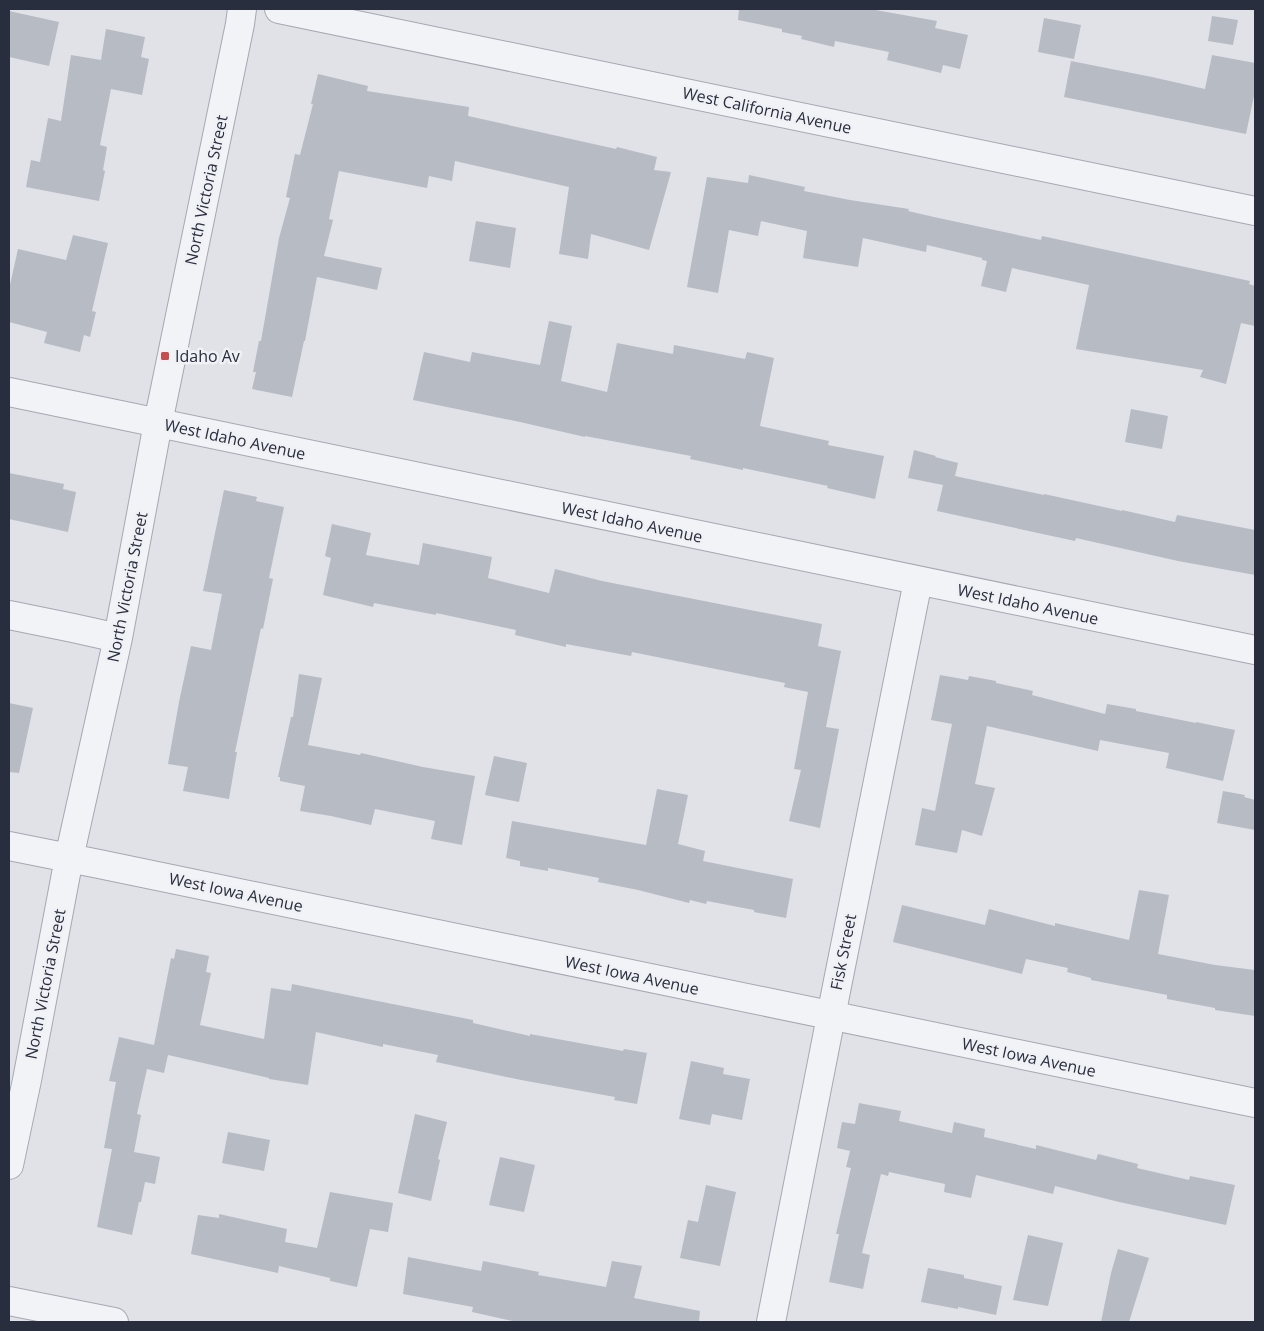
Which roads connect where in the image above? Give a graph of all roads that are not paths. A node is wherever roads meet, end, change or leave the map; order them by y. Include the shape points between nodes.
1 (242, 9) edge
2 (279, 9) edge
3 (1255, 211) edge
4 (9, 392) edge
5 (158, 423) junction
6 (918, 581) junction
7 (9, 615) edge
8 (118, 638) junction
9 (1255, 650) edge
10 (9, 846) edge
11 (69, 858) junction
12 (831, 1016) junction
13 (18, 1078) edge
14 (1255, 1103) edge
15 (9, 1165) edge
16 (9, 1301) edge
17 (114, 1322) edge
18 (771, 1322) edge

1 - 5 street, North Victoria Street
2 - 3 street, West California Avenue
4 - 5 street, West Idaho Avenue
5 - 6 street, West Idaho Avenue
5 - 8 street, North Victoria Street
6 - 9 street, West Idaho Avenue
6 - 12 street, Fisk Street
7 - 8 street
8 - 11 street, North Victoria Street
10 - 11 street, West Iowa Avenue
11 - 12 street, West Iowa Avenue
11 - 13 street, North Victoria Street
12 - 14 street, West Iowa Avenue
12 - 18 street, Fisk Street
13 - 15 street, North Victoria Street
16 - 17 street

